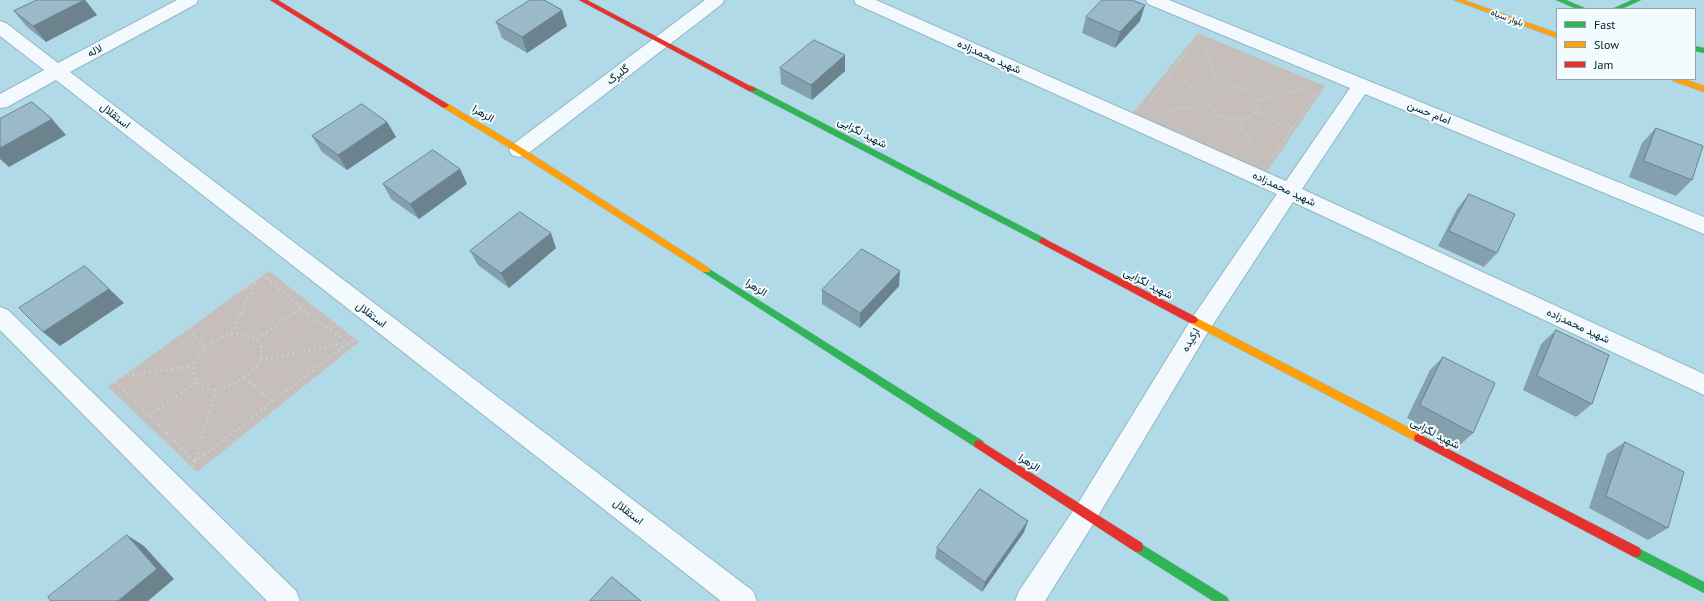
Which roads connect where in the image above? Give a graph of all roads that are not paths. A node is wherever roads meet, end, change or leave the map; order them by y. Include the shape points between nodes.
1 (190, 0) edge
2 (273, 0) edge
3 (582, 0) edge
4 (716, 0) edge
5 (862, 0) edge
6 (1154, 0) edge
7 (1457, 0) edge
8 (1558, 0) edge
9 (1638, 0) edge
10 (1581, 8) edge
11 (1618, 8) edge
12 (0, 28) edge
13 (1556, 36) edge
14 (662, 42) junction
15 (57, 71) junction
16 (1679, 80) edge
17 (1361, 85) junction
18 (1704, 89) edge
19 (0, 102) edge
20 (519, 150) junction
21 (1289, 191) junction
22 (1704, 226) edge
23 (0, 316) edge
24 (1200, 325) junction
25 (1704, 385) edge
26 (1086, 513) junction
27 (1704, 588) edge
28 (286, 601) edge
29 (743, 601) edge
30 (1029, 601) edge
31 (1223, 601) edge

1 - 15 street, لاله
2 - 20 street, الزهرا
3 - 14 street, شهید لگزایی
4 - 14 street, گلبرگ
5 - 21 street, شهید محمدزاده
6 - 17 street, امام حسن via 1198,25
7 - 13 street, بلوار سپاه
8 - 10 street
9 - 11 street
12 - 15 street, استقلال
14 - 20 street, گلبرگ
14 - 24 street, شهید لگزایی
15 - 19 street, لاله
15 - 29 street, استقلال
16 - 18 street
17 - 21 street, ارکیده
17 - 22 street, امام حسن
20 - 26 street, الزهرا
21 - 24 street, ارکیده
21 - 25 street, شهید محمدزاده
23 - 28 street
24 - 26 street, ارکیده
24 - 27 street, شهید لگزایی
26 - 30 street, ارکیده
26 - 31 street, الزهرا

